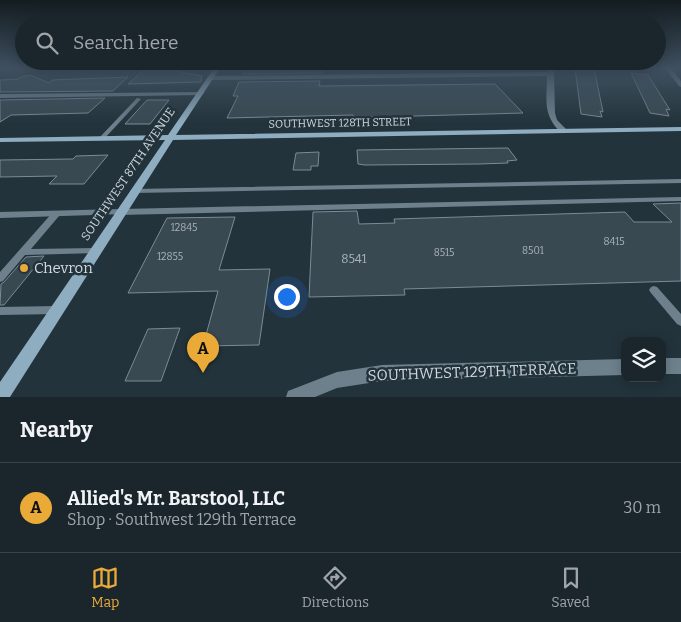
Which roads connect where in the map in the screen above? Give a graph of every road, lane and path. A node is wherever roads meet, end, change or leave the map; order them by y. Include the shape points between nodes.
1 (205, 87) edge
2 (550, 87) edge
3 (201, 93) junction
4 (0, 96) edge
5 (139, 99) dead end
6 (681, 129) edge
7 (563, 130) junction
8 (171, 136) junction
9 (102, 138) junction
10 (0, 140) edge
11 (681, 181) edge
12 (134, 191) junction
13 (681, 199) edge
14 (121, 212) junction
15 (56, 214) junction
16 (0, 215) edge
17 (95, 251) junction
18 (23, 252) junction
19 (0, 278) edge
20 (654, 290) dead end
21 (56, 310) junction
22 (0, 311) edge
23 (681, 321) edge
24 (666, 366) edge
25 (681, 366) edge
26 (621, 367) edge
27 (0, 397) edge
28 (294, 397) edge

1 - 3 street, SOUTHWEST 87TH AVENUE
2 - 7 street via 551,113 554,122
3 - 4 street
3 - 8 street, SOUTHWEST 87TH AVENUE
5 - 9 lane
6 - 7 street, SOUTHWEST 128TH STREET
7 - 8 street, SOUTHWEST 128TH STREET
8 - 9 street, SOUTHWEST 128TH STREET
8 - 12 street, SOUTHWEST 87TH AVENUE
9 - 10 street, SOUTHWEST 128TH STREET
11 - 12 lane
12 - 14 street, SOUTHWEST 87TH AVENUE
13 - 14 lane
14 - 15 street
14 - 17 street, SOUTHWEST 87TH AVENUE
15 - 16 street
15 - 18 lane
17 - 18 lane
17 - 21 street, SOUTHWEST 87TH AVENUE
18 - 19 lane
20 - 23 lane
21 - 22 lane
21 - 27 street, SOUTHWEST 87TH AVENUE
24 - 25 street
26 - 28 street, SOUTHWEST 129TH TERRACE via 382,373 337,380

